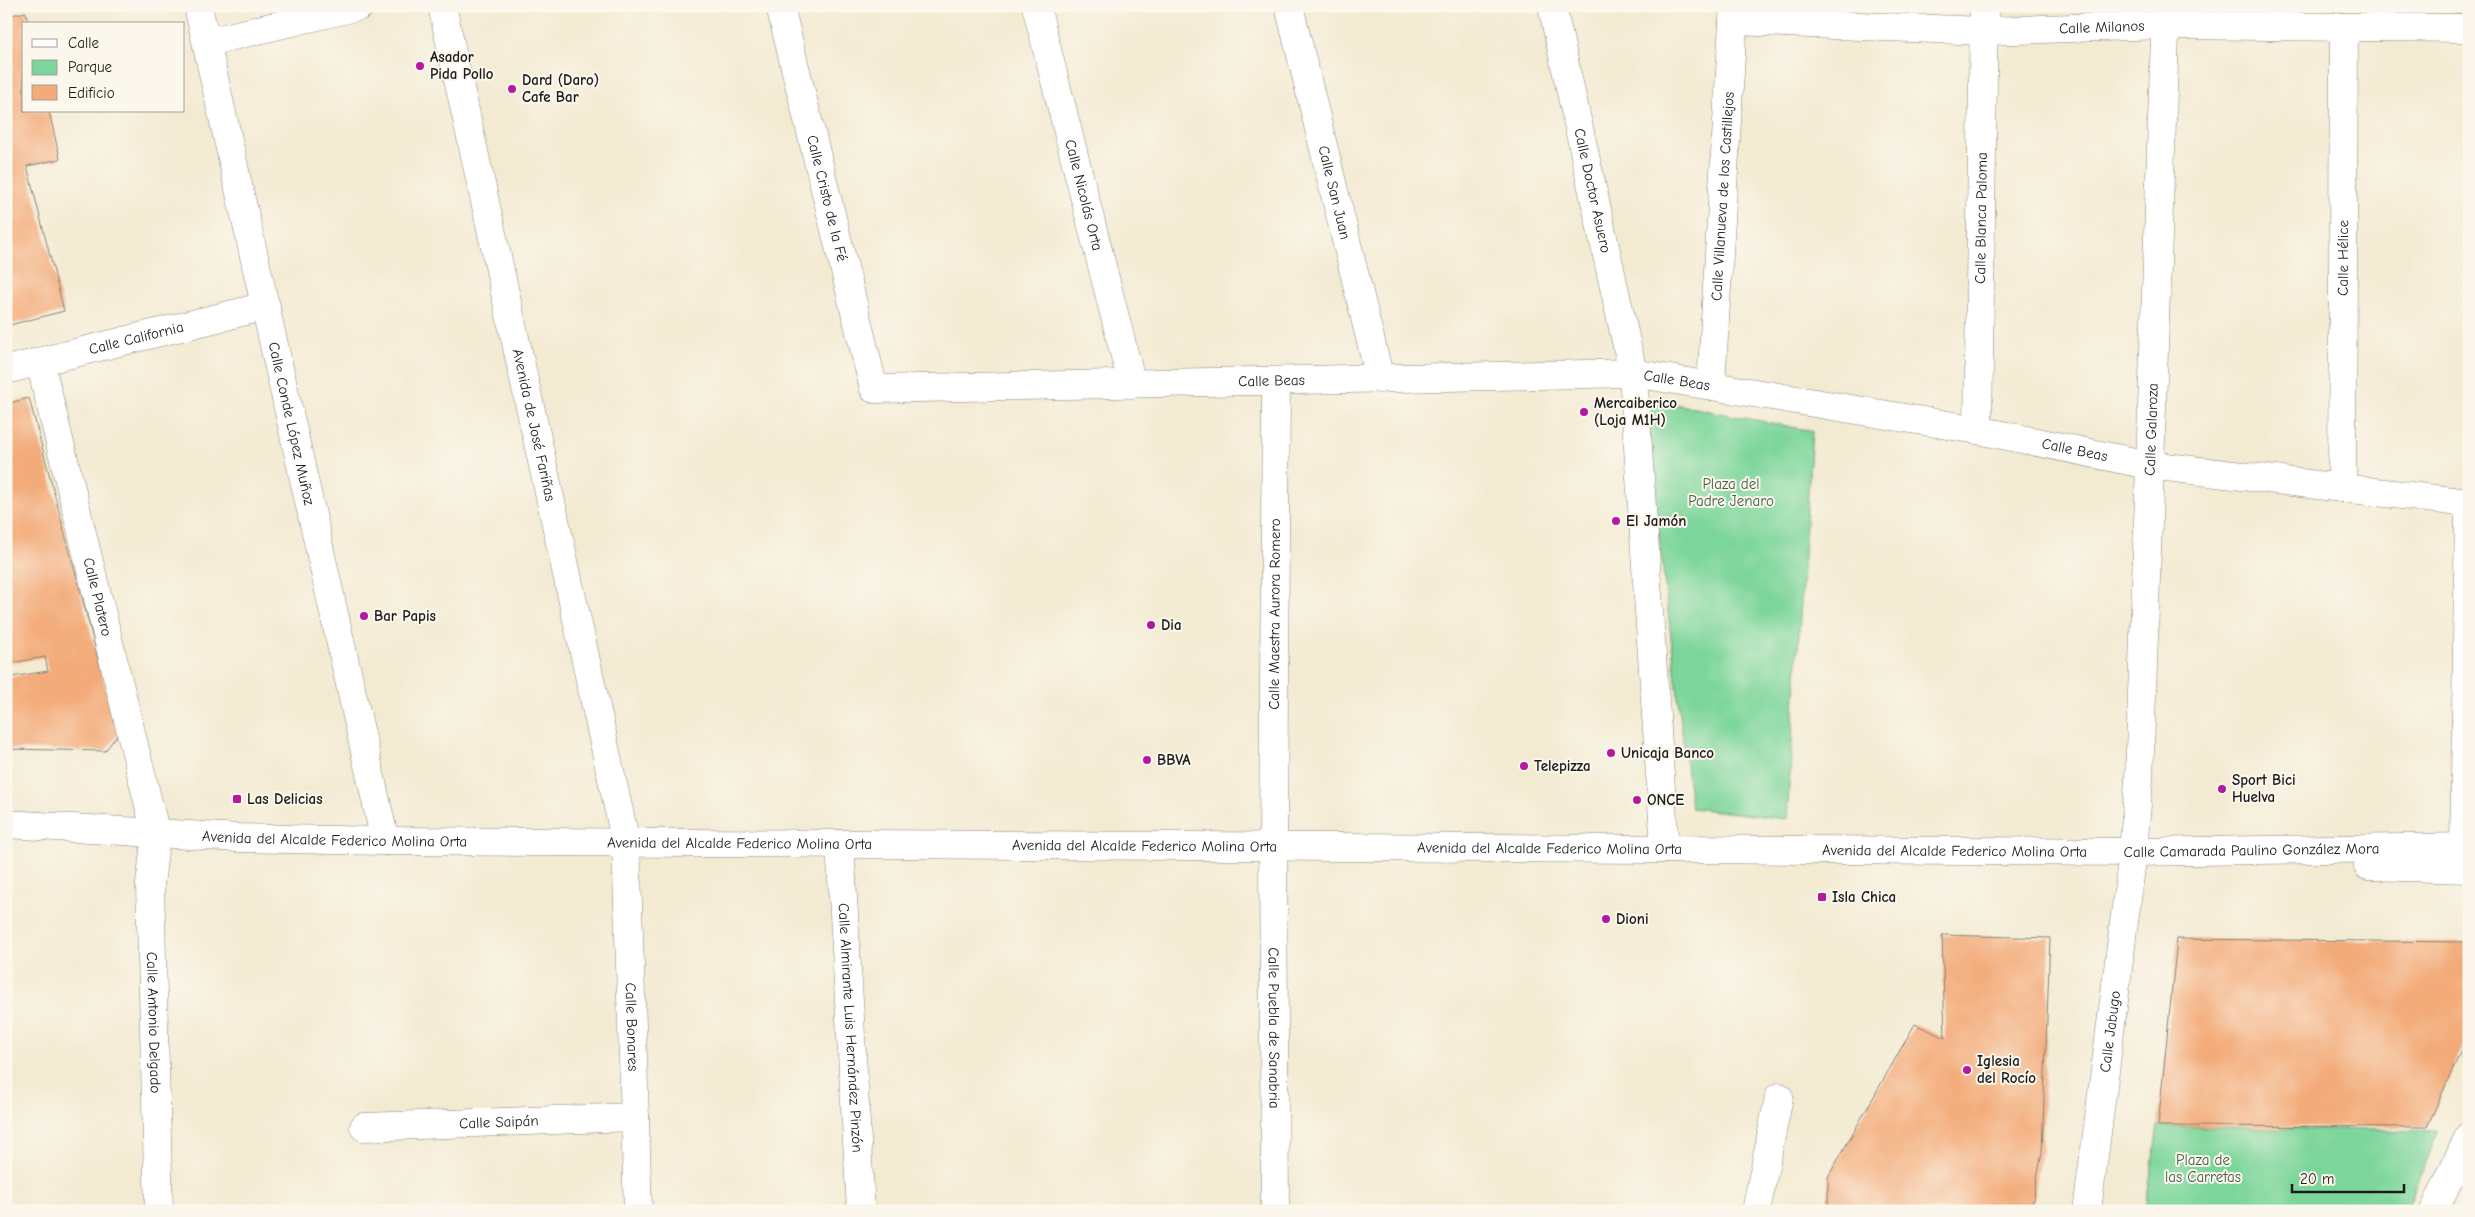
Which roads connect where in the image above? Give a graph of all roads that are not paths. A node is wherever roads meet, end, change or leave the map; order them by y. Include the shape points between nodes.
1 (198, 6) edge
2 (360, 6) edge
3 (442, 6) edge
4 (780, 6) edge
5 (1036, 6) edge
6 (1289, 6) edge
7 (1552, 6) edge
8 (1733, 14) edge
9 (2165, 16) edge
10 (1984, 19) edge
11 (2344, 27) junction
12 (2469, 28) edge
13 (207, 42) junction
14 (266, 306) junction
15 (40, 362) junction
16 (6, 370) edge
17 (1633, 373) junction
18 (1380, 379) junction
19 (1276, 381) junction
20 (1132, 384) junction
21 (1711, 386) junction
22 (874, 389) joint
23 (1978, 430) junction
24 (2149, 464) junction
25 (2342, 488) junction
26 (2469, 503) edge
27 (2469, 508) edge
28 (6, 824) edge
29 (156, 834) junction
30 (6, 841) edge
31 (385, 841) junction
32 (626, 843) junction
33 (840, 844) junction
34 (1273, 846) junction
35 (1665, 849) junction
36 (2132, 852) junction
37 (2467, 854) edge
38 (1779, 1097) dead end
39 (635, 1117) junction
40 (364, 1127) dead end
41 (2469, 1136) edge
42 (159, 1211) edge
43 (638, 1211) edge
44 (861, 1211) edge
45 (1275, 1211) edge
46 (1756, 1211) edge
47 (2087, 1211) edge
48 (2434, 1211) edge

1 - 13 street, Calle Conde López Muñoz
2 - 13 street
3 - 32 street, Avenida de José Fariñas
4 - 22 street, Calle Cristo de la Fé
5 - 20 street, Calle Nicolás Orta
6 - 18 street, Calle San Juan
7 - 17 street, Calle Doctor Asuero
8 - 10 street, Calle Milanos
8 - 21 street, Calle Villanueva de los Castillejos
9 - 10 street, Calle Milanos
9 - 11 street, Calle Milanos
9 - 24 street, Calle Galaroza
10 - 23 street, Calle Blanca Paloma
11 - 12 street, Calle Milanos
11 - 25 street, Calle Hélice
13 - 14 street, Calle Conde López Muñoz
14 - 15 street, Calle California
14 - 31 street, Calle Conde López Muñoz
15 - 16 street, Calle California
15 - 29 street, Calle Platero
17 - 18 street, Calle Beas
17 - 21 street, Calle Beas
17 - 35 street
18 - 19 street, Calle Beas
19 - 20 street, Calle Beas
19 - 34 street, Calle Maestra Aurora Romero
20 - 22 street, Calle Beas
21 - 23 street, Calle Beas
23 - 24 street, Calle Beas
24 - 25 street, Calle Beas
24 - 36 street, Calle Galaroza via 2140,760
25 - 26 street, Calle Beas
27 - 37 street
28 - 29 street, Avenida del Alcalde Federico Molina Orta
29 - 30 street, Avenida del Alcalde Federico Molina Orta
29 - 31 street, Avenida del Alcalde Federico Molina Orta
29 - 42 street, Calle Antonio Delgado via 150,885
31 - 32 street, Avenida del Alcalde Federico Molina Orta
32 - 33 street, Avenida del Alcalde Federico Molina Orta
32 - 39 street, Calle Bonares
33 - 34 street, Avenida del Alcalde Federico Molina Orta
33 - 44 street, Calle Almirante Luis Hernández Pinzón
34 - 35 street, Avenida del Alcalde Federico Molina Orta
34 - 45 street, Calle Puebla de Sanabria
35 - 36 street, Avenida del Alcalde Federico Molina Orta
36 - 37 street, Calle Camarada Paulino González Mora via 2237,863
36 - 47 street, Calle Jabugo
38 - 46 street
39 - 40 street, Calle Saipán
39 - 43 street, Calle Bonares
41 - 48 street

